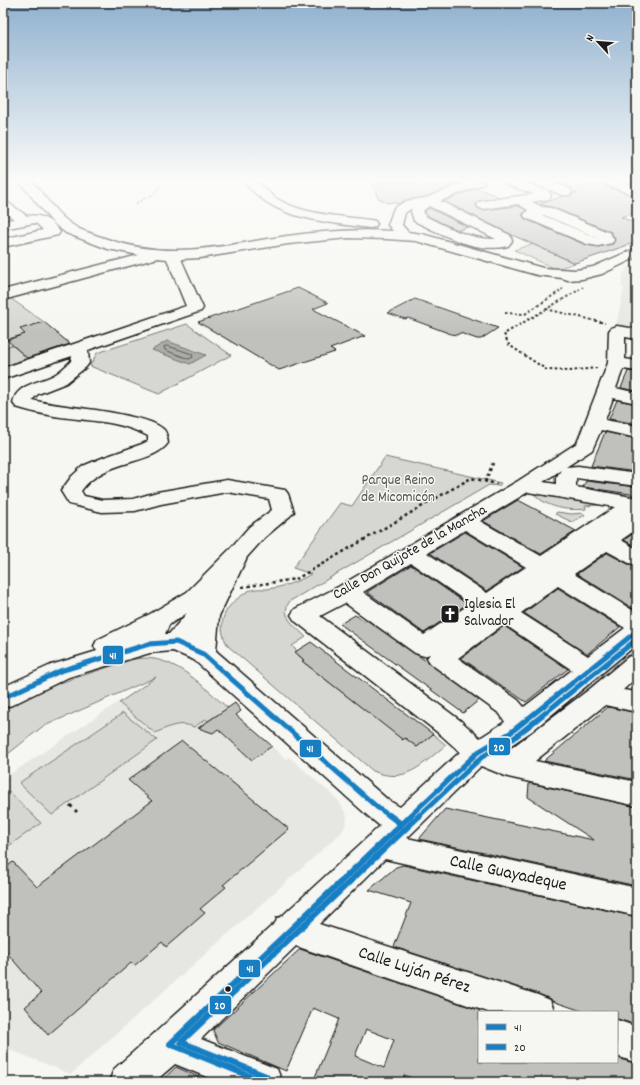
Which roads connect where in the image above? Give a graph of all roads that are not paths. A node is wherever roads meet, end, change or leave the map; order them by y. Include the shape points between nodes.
1 (53, 232) edge
2 (75, 232) edge
3 (392, 232) edge
4 (401, 232) edge
5 (447, 232) edge
6 (492, 232) edge
7 (405, 236) junction
8 (3, 243) edge
9 (637, 252) edge
10 (166, 254) junction
11 (3, 295) edge
12 (637, 334) edge
13 (80, 347) junction
14 (637, 349) edge
15 (617, 351) junction
16 (637, 366) edge
17 (3, 374) edge
18 (606, 392) junction
19 (637, 398) edge
20 (594, 423) junction
21 (637, 432) edge
22 (568, 457) junction
23 (637, 472) edge
24 (637, 480) edge
25 (520, 488) junction
26 (566, 492) junction
27 (636, 509) edge
28 (465, 521) junction
29 (606, 541) junction
30 (411, 553) junction
31 (237, 555) junction
32 (637, 558) edge
33 (550, 571) junction
34 (220, 591) junction
35 (346, 592) junction
36 (495, 608) junction
37 (160, 620) junction
38 (637, 624) edge
39 (637, 631) edge
40 (176, 642) junction
41 (149, 644) junction
42 (203, 654) junction
43 (637, 663) edge
44 (589, 669) junction
45 (60, 671) junction
46 (600, 696) junction
47 (3, 698) edge
48 (637, 702) edge
49 (522, 724) junction
50 (478, 752) junction
51 (508, 766) junction
52 (637, 794) edge
53 (401, 824) junction
54 (379, 845) junction
55 (637, 902) edge
56 (289, 929) junction
57 (535, 1011) edge
58 (618, 1038) edge
59 (170, 1044) junction
60 (637, 1045) edge
61 (127, 1082) edge
62 (264, 1082) edge

1 - 8 street
2 - 10 street via 113,246
3 - 7 street
4 - 7 street
5 - 6 street via 490,244 505,241 505,238
7 - 9 street via 432,250 492,268 584,281
7 - 10 street via 348,234 288,240 200,254
10 - 11 street
10 - 13 street via 195,308
12 - 15 street
13 - 17 street
13 - 31 street via 80,363 60,379 32,390 23,397 22,402 49,410 107,416 139,424 157,433 158,444 108,462 81,477 71,492 76,500 102,506 135,505 156,498 227,486 278,494 283,512 257,532
14 - 15 street
15 - 16 street
15 - 18 street, Calle Don Quijote de la Mancha
18 - 19 street
18 - 20 street, Calle Don Quijote de la Mancha
20 - 21 street
20 - 22 street, Calle Don Quijote de la Mancha via 585,446
22 - 23 street
22 - 25 street, Calle Don Quijote de la Mancha
24 - 26 street via 570,472 566,478
25 - 26 street
25 - 28 street, Calle Don Quijote de la Mancha
26 - 27 street
27 - 29 street
27 - 33 street
28 - 30 street, Calle Don Quijote de la Mancha
28 - 33 street
29 - 32 street
29 - 33 street
30 - 35 street, Calle Don Quijote de la Mancha
30 - 36 street
31 - 34 street
31 - 37 street via 196,597
33 - 36 street
33 - 38 street
34 - 40 street
34 - 42 street via 207,616
35 - 36 street via 424,646
35 - 50 street, Calle Don Quijote de la Mancha via 303,615 451,728
36 - 44 street
36 - 49 street via 440,658 509,708
37 - 41 street
37 - 45 street
39 - 44 street
40 - 41 street
40 - 42 street
41 - 45 street
42 - 53 street via 378,808
43 - 46 street
44 - 49 street
45 - 47 street
46 - 48 street
46 - 51 street
49 - 50 street
50 - 51 street
50 - 53 street
51 - 52 street
53 - 54 street
54 - 55 street, Calle Guayadeque
54 - 56 street via 335,889
56 - 57 street, Calle Luján Pérez
56 - 59 street
58 - 60 street
59 - 61 street
59 - 62 street

